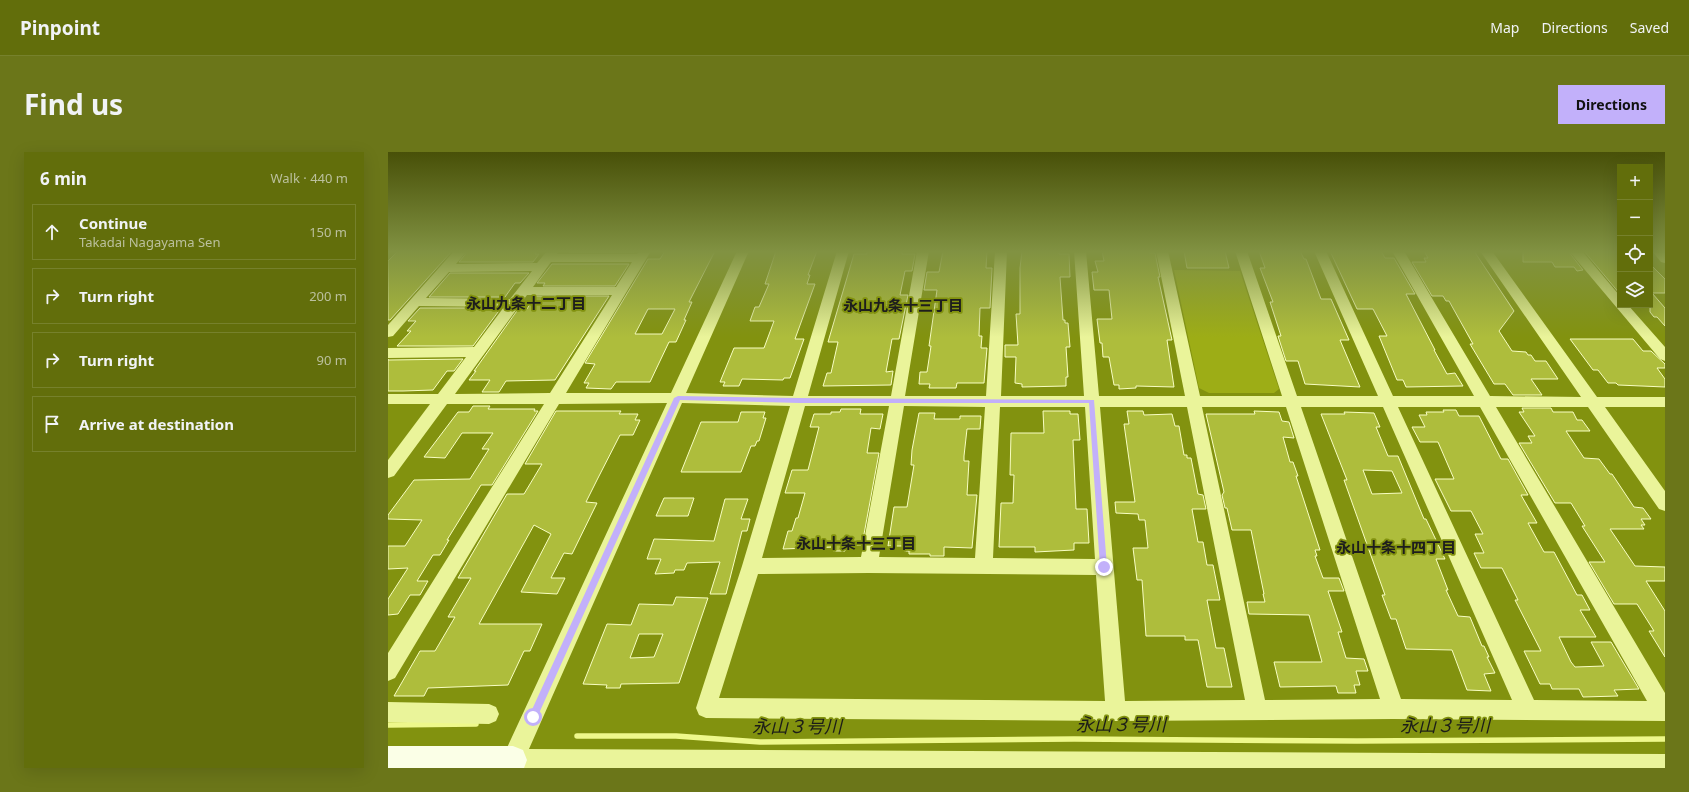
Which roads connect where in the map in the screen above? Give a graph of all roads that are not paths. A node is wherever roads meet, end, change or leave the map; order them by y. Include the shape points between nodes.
1 (436, 280) edge
2 (531, 280) edge
3 (628, 280) edge
4 (730, 280) edge
5 (835, 280) edge
6 (918, 280) edge
7 (999, 280) edge
8 (1082, 280) edge
9 (1168, 280) edge
10 (1251, 280) edge
11 (1333, 280) edge
12 (1415, 280) edge
13 (1506, 280) edge
14 (1600, 280) edge
15 (523, 291) junction
16 (621, 291) junction
17 (1617, 299) edge
18 (416, 302) junction
19 (514, 303) junction
20 (1624, 308) edge
21 (388, 333) edge
22 (388, 352) edge
23 (478, 352) junction
24 (1665, 356) edge
25 (678, 398) junction
26 (388, 399) edge
27 (442, 399) junction
28 (554, 399) junction
29 (898, 400) junction
30 (799, 401) junction
31 (993, 401) junction
32 (1092, 401) junction
33 (1194, 401) junction
34 (1291, 401) junction
35 (1388, 401) junction
36 (1485, 401) junction
37 (1592, 401) junction
38 (1665, 402) edge
39 (388, 472) edge
40 (1665, 504) edge
41 (869, 565) junction
42 (751, 566) junction
43 (984, 566) junction
44 (1104, 567) junction
45 (388, 671) edge
46 (1257, 709) junction
47 (1394, 709) junction
48 (1528, 710) junction
49 (1116, 711) junction
50 (388, 712) edge
51 (1665, 712) edge
52 (489, 714) dead end
53 (388, 760) edge
54 (512, 764) edge
55 (1665, 765) edge

1 - 18 street
2 - 15 street
3 - 16 street
4 - 25 street
5 - 30 street
6 - 29 street
7 - 31 street
8 - 32 street
9 - 33 street
10 - 34 street
11 - 35 street
12 - 36 street
13 - 37 street
14 - 17 street
15 - 16 street
15 - 19 street
16 - 28 street
18 - 19 street
18 - 21 street
19 - 23 street
20 - 24 street
22 - 23 street
23 - 27 street
25 - 28 street
25 - 30 street
25 - 54 street
26 - 27 street
27 - 28 street
27 - 39 street
28 - 45 street
29 - 30 street
29 - 31 street
29 - 41 street
30 - 42 street
31 - 32 street
31 - 43 street
32 - 33 street
32 - 44 street
33 - 34 street
33 - 46 street
34 - 35 street
34 - 47 street
35 - 36 street
35 - 48 street
36 - 37 street
36 - 51 street
37 - 38 street
37 - 40 street
41 - 42 street
41 - 43 street
42 - 49 street via 706,708
43 - 44 street
44 - 49 street
46 - 47 street
46 - 49 street
47 - 48 street
48 - 51 street
50 - 52 street
53 - 54 main road
54 - 55 street

